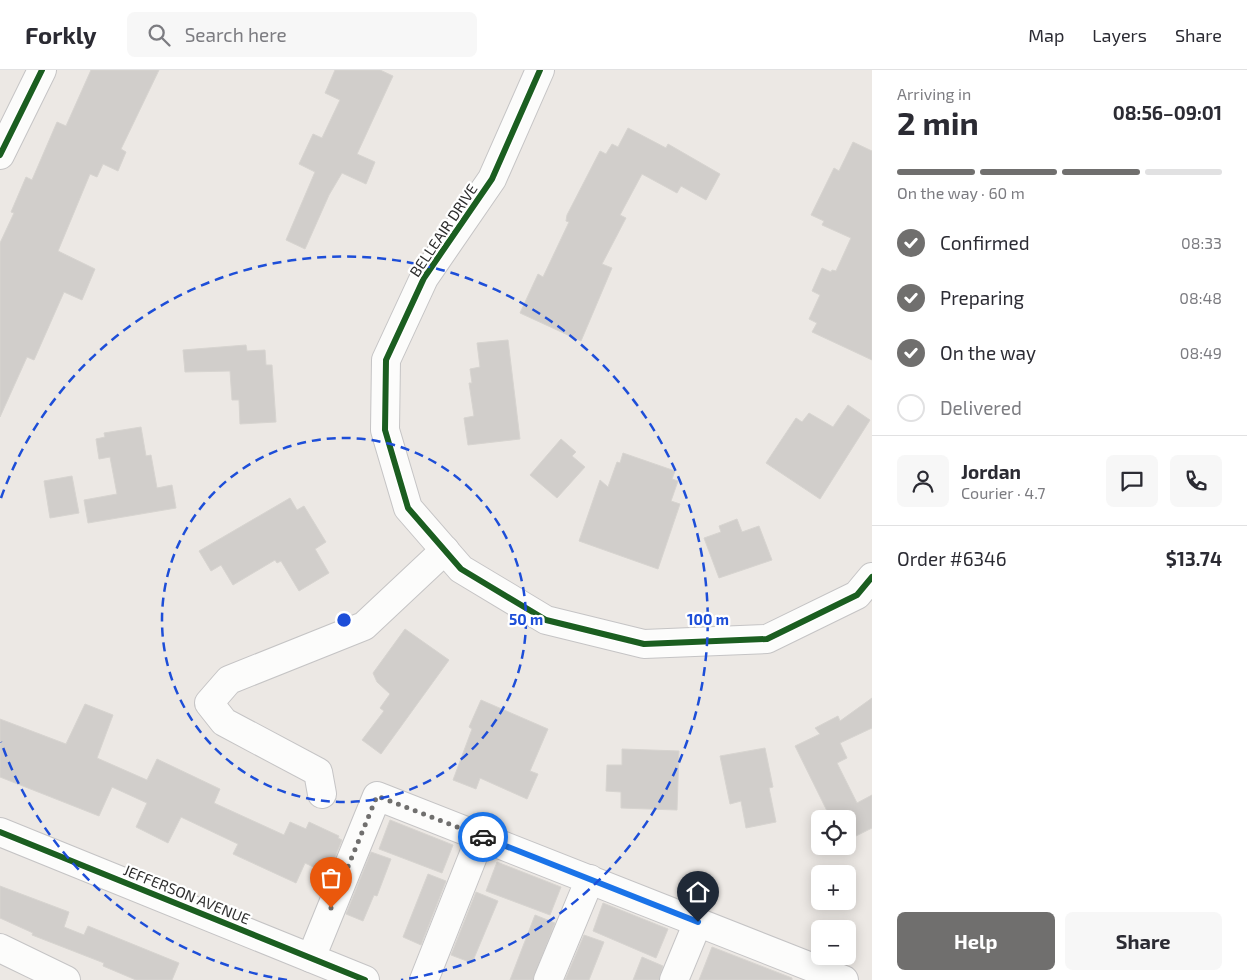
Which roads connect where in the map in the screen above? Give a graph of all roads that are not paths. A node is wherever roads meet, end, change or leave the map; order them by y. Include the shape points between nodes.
1 (42, 70) edge
2 (540, 70) edge
3 (0, 155) edge
4 (445, 550) junction
5 (872, 577) edge
6 (322, 794) dead end
7 (0, 832) edge
8 (481, 836) junction
9 (590, 879) junction
10 (698, 922) junction
11 (0, 948) edge
12 (311, 958) junction
13 (805, 973) edge
14 (66, 980) edge
15 (366, 980) edge
16 (424, 980) edge
17 (548, 980) edge
18 (674, 980) edge
19 (844, 980) edge

1 - 3 street
2 - 4 street, BELLEAIR DRIVE via 492,179 424,278 386,360 385,430 408,508
4 - 5 street, BELLEAIR DRIVE via 461,569 546,620 644,644 767,640 857,595
4 - 6 street via 364,626 230,680 209,703 224,722 318,772
7 - 12 street, JEFFERSON AVENUE
8 - 9 street
8 - 12 street via 377,796
8 - 16 street
9 - 10 street
9 - 17 street
10 - 13 street
10 - 18 street
11 - 14 street
12 - 15 street, JEFFERSON AVENUE
13 - 19 street

